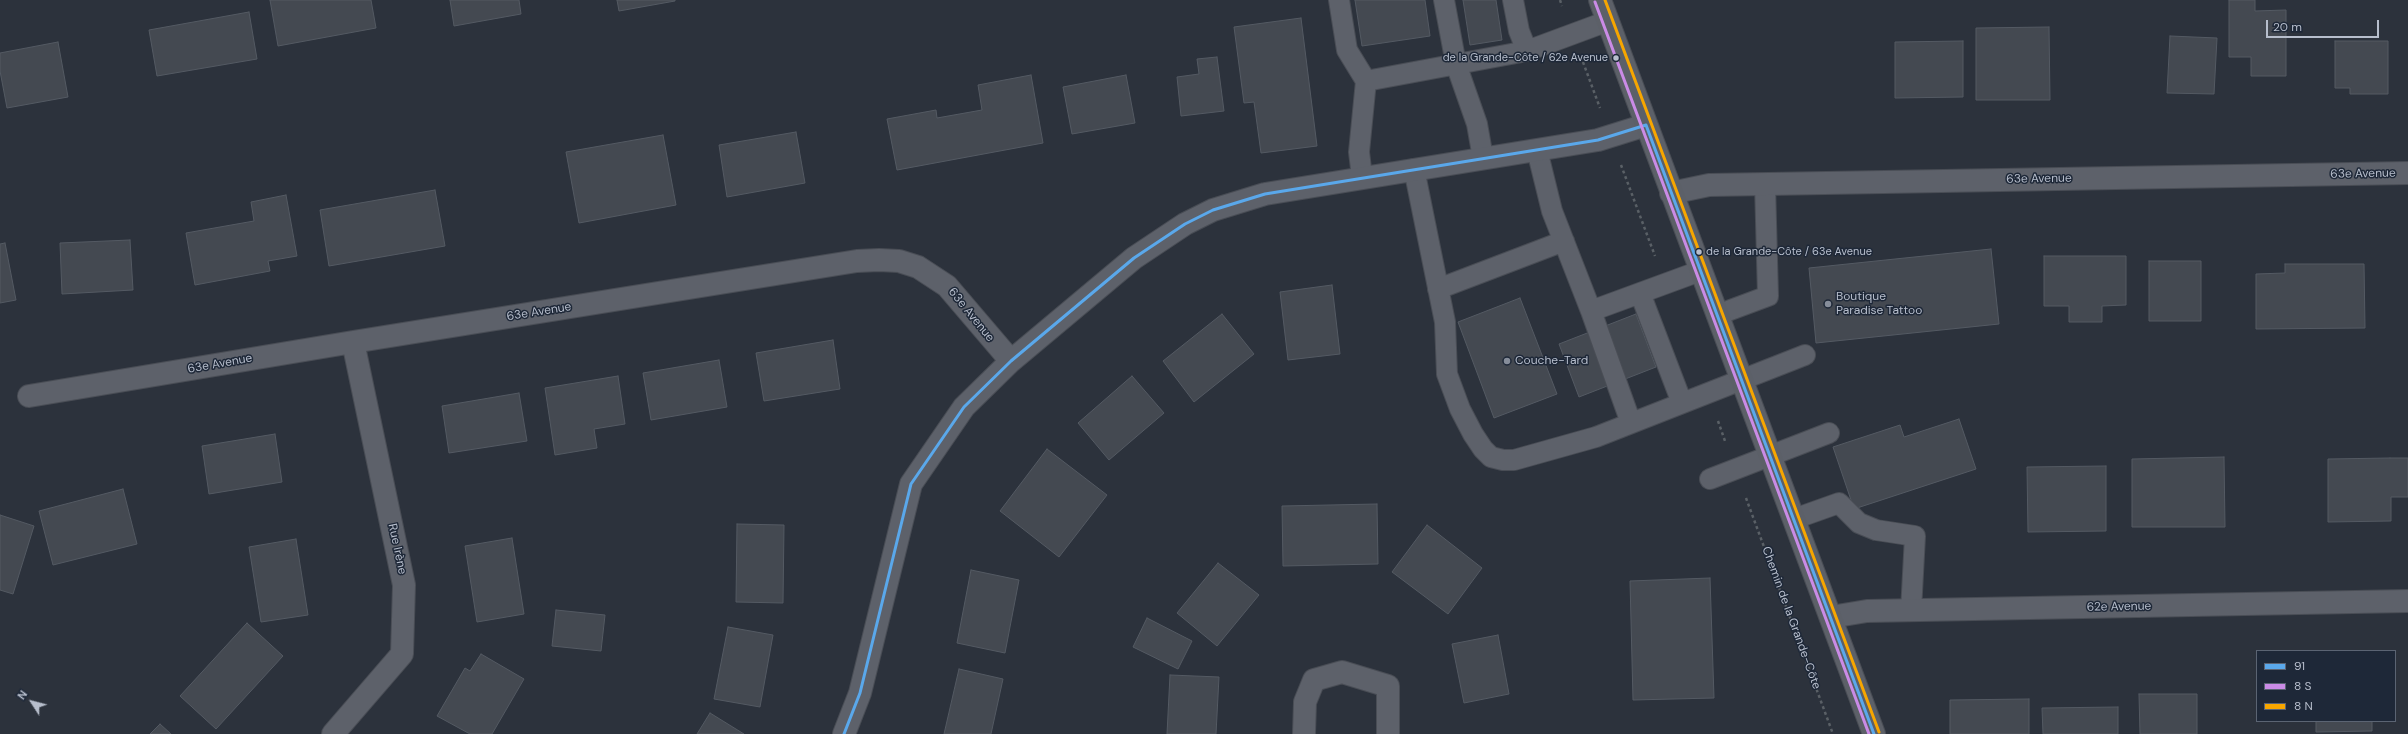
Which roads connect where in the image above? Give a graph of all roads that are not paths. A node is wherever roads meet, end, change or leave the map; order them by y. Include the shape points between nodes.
1 (1339, 0) edge
2 (1444, 0) edge
3 (1513, 0) edge
4 (1600, 0) edge
5 (1608, 21) junction
6 (1527, 50) junction
7 (1456, 64) junction
8 (1366, 81) junction
9 (1646, 125) junction
10 (1537, 150) junction
11 (1483, 158) junction
12 (1414, 169) junction
13 (2408, 173) edge
14 (1362, 177) junction
15 (1766, 184) junction
16 (1671, 193) junction
17 (1564, 241) junction
18 (1700, 271) junction
19 (1438, 289) junction
20 (1640, 293) junction
21 (1591, 311) junction
22 (1717, 315) junction
23 (353, 342) junction
24 (1805, 355) dead end
25 (1011, 361) junction
26 (1742, 380) junction
27 (29, 396) dead end
28 (1682, 403) junction
29 (1631, 423) junction
30 (1829, 433) dead end
31 (1770, 456) junction
32 (1710, 479) dead end
33 (1794, 519) junction
34 (2408, 601) edge
35 (1911, 611) junction
36 (1831, 617) junction
37 (333, 734) edge
38 (844, 734) edge
39 (1304, 734) edge
40 (1388, 734) edge
41 (1874, 734) edge

1 - 8 lane via 1347,50
2 - 7 lane
3 - 6 lane via 1519,31
4 - 5 main road
5 - 6 lane
5 - 9 main road
6 - 7 lane
7 - 8 lane
7 - 11 lane via 1477,124
8 - 14 lane via 1360,152
9 - 10 street via 1611,138
9 - 16 main road
10 - 11 street
10 - 17 lane via 1546,193
11 - 12 street
12 - 14 street
12 - 19 lane
13 - 15 street, 63e Avenue
14 - 25 street via 1265,194 1213,210 1185,224 1134,258
15 - 16 street, 63e Avenue via 1709,185
15 - 22 lane via 1768,296
16 - 18 main road
17 - 19 lane
17 - 21 lane
18 - 20 lane
18 - 22 main road
19 - 29 lane via 1445,322 1447,374 1460,409 1483,449 1491,457 1514,460
20 - 21 lane
20 - 28 lane
21 - 29 lane
22 - 26 main road
23 - 25 street, 63e Avenue via 880,260 899,261 918,267 947,286
23 - 27 street, 63e Avenue
23 - 37 street, Rue Irène via 404,585 402,654
24 - 26 lane
25 - 38 street via 964,407 911,484 860,693
26 - 28 lane
26 - 31 main road
28 - 29 lane
30 - 31 lane
31 - 32 lane
31 - 33 main road
33 - 35 lane via 1840,503 1859,523 1876,530 1915,536
33 - 36 main road
34 - 35 street, 62e Avenue
35 - 36 street, 62e Avenue via 1849,612
36 - 41 main road
39 - 40 street via 1305,702 1314,680 1342,672 1388,686

